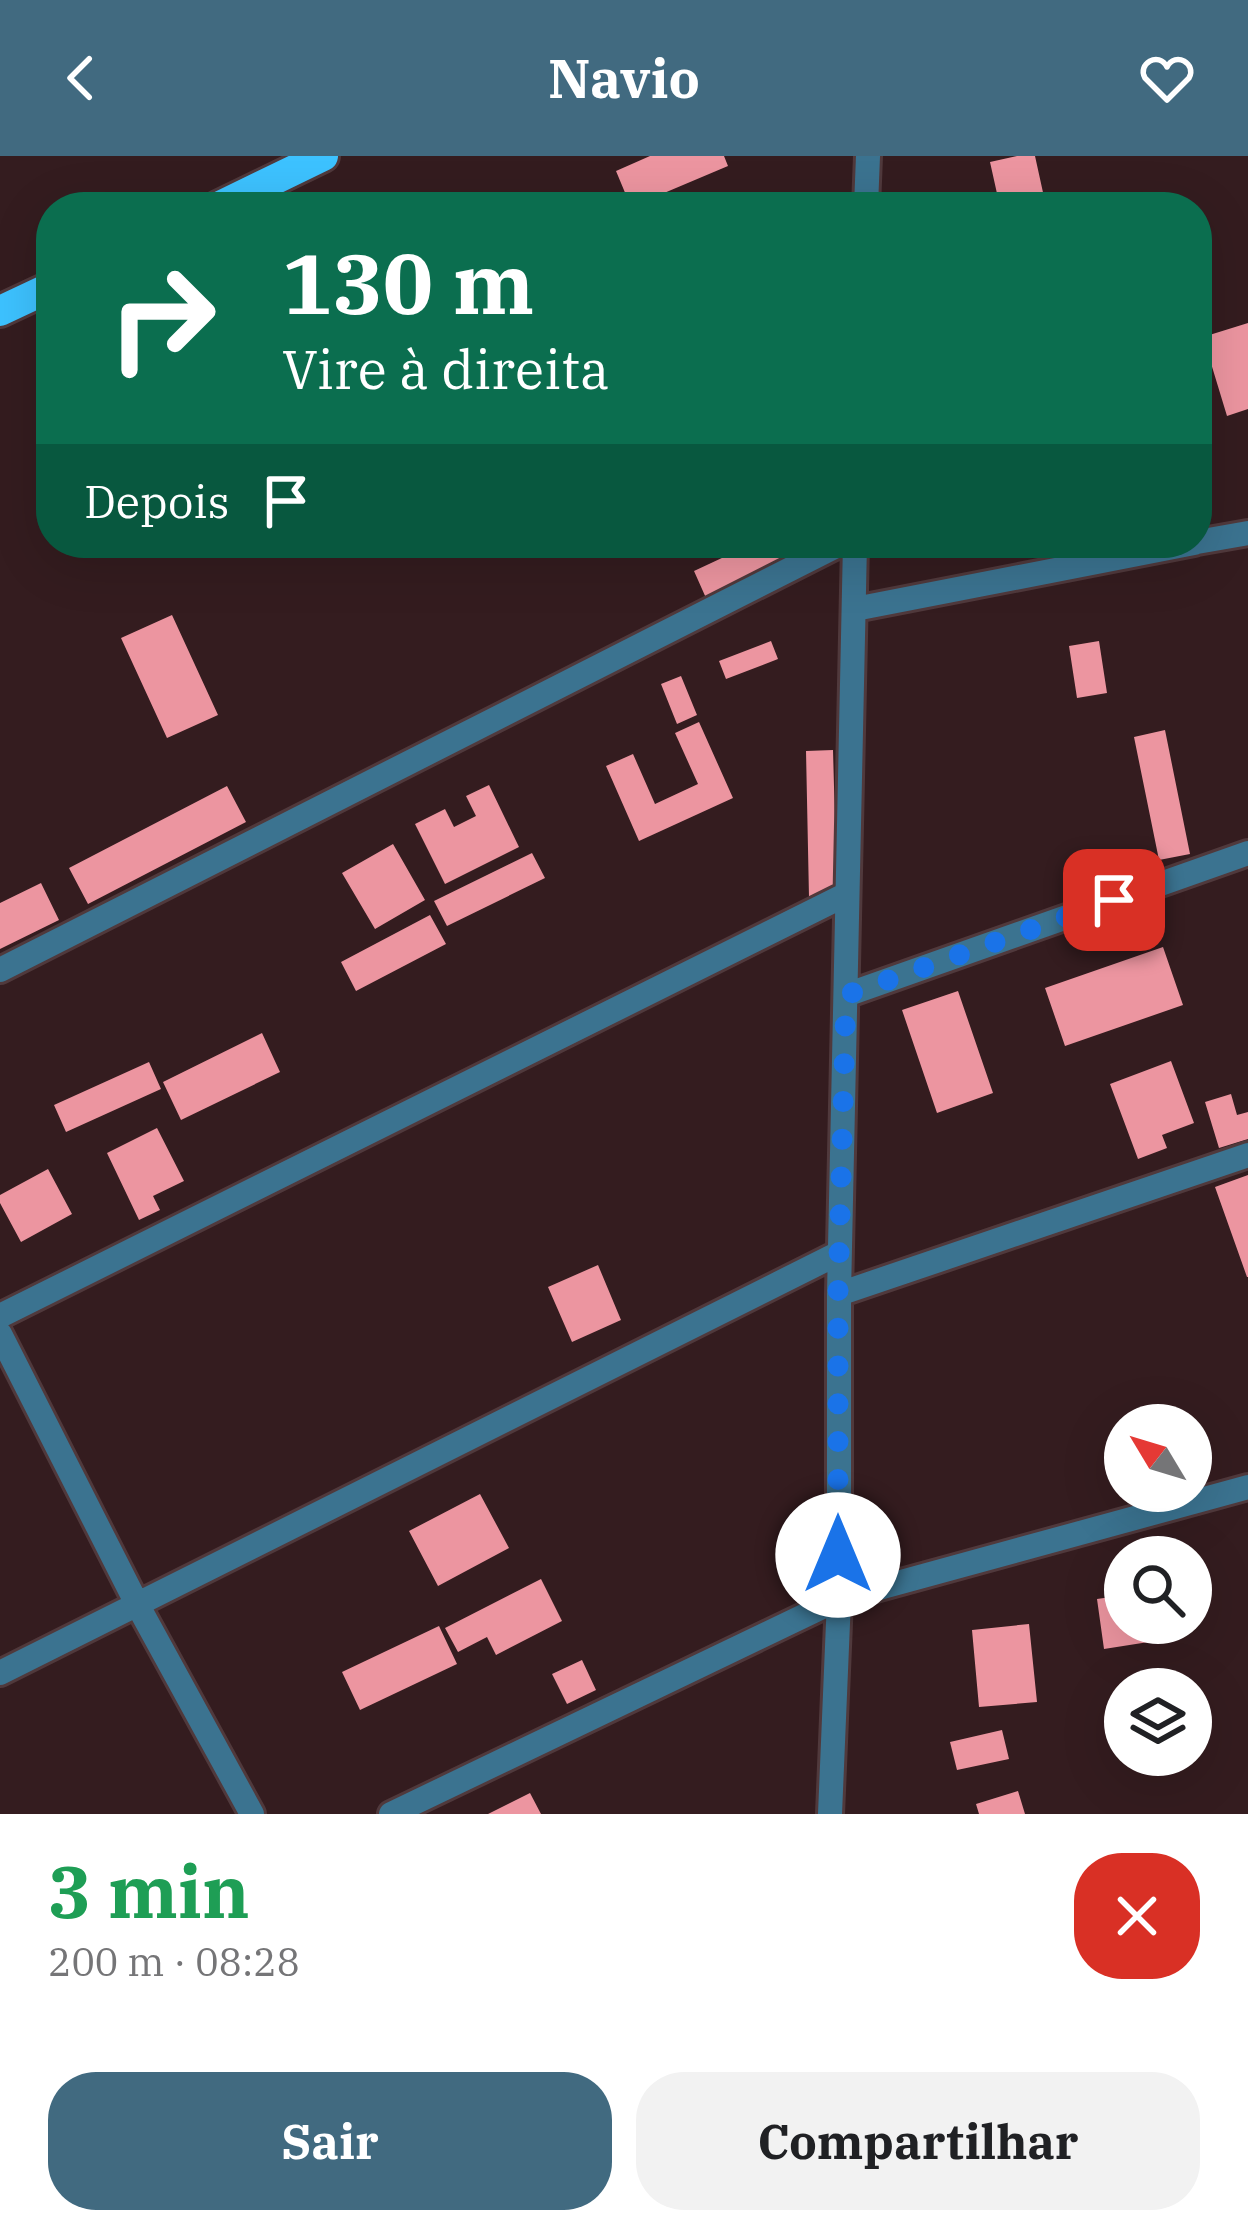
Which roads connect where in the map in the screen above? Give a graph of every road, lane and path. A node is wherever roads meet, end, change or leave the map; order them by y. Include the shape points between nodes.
1 (323, 156) edge
2 (868, 156) edge
3 (249, 192) edge
4 (867, 192) edge
5 (36, 294) edge
6 (0, 311) edge
7 (1248, 532) edge
8 (1212, 540) edge
9 (812, 558) edge
10 (855, 558) edge
11 (1118, 558) edge
12 (855, 609) junction
13 (1248, 853) edge
14 (848, 894) junction
15 (0, 970) edge
16 (846, 995) junction
17 (1248, 1155) edge
18 (839, 1253) junction
19 (838, 1294) junction
20 (0, 1316) edge
21 (0, 1334) edge
22 (1248, 1487) edge
23 (839, 1599) junction
24 (137, 1604) junction
25 (0, 1673) edge
26 (252, 1814) edge
27 (391, 1814) edge
28 (830, 1814) edge

1 - 3 main road
2 - 4 street
5 - 6 main road
7 - 8 street
9 - 15 street
10 - 12 street
11 - 12 street
12 - 14 street
13 - 16 street
14 - 16 street
14 - 20 street
16 - 18 street
17 - 19 street
18 - 19 street
18 - 24 street
19 - 23 street
21 - 24 street
22 - 23 street
23 - 27 street
23 - 28 street
24 - 25 street
24 - 26 street

